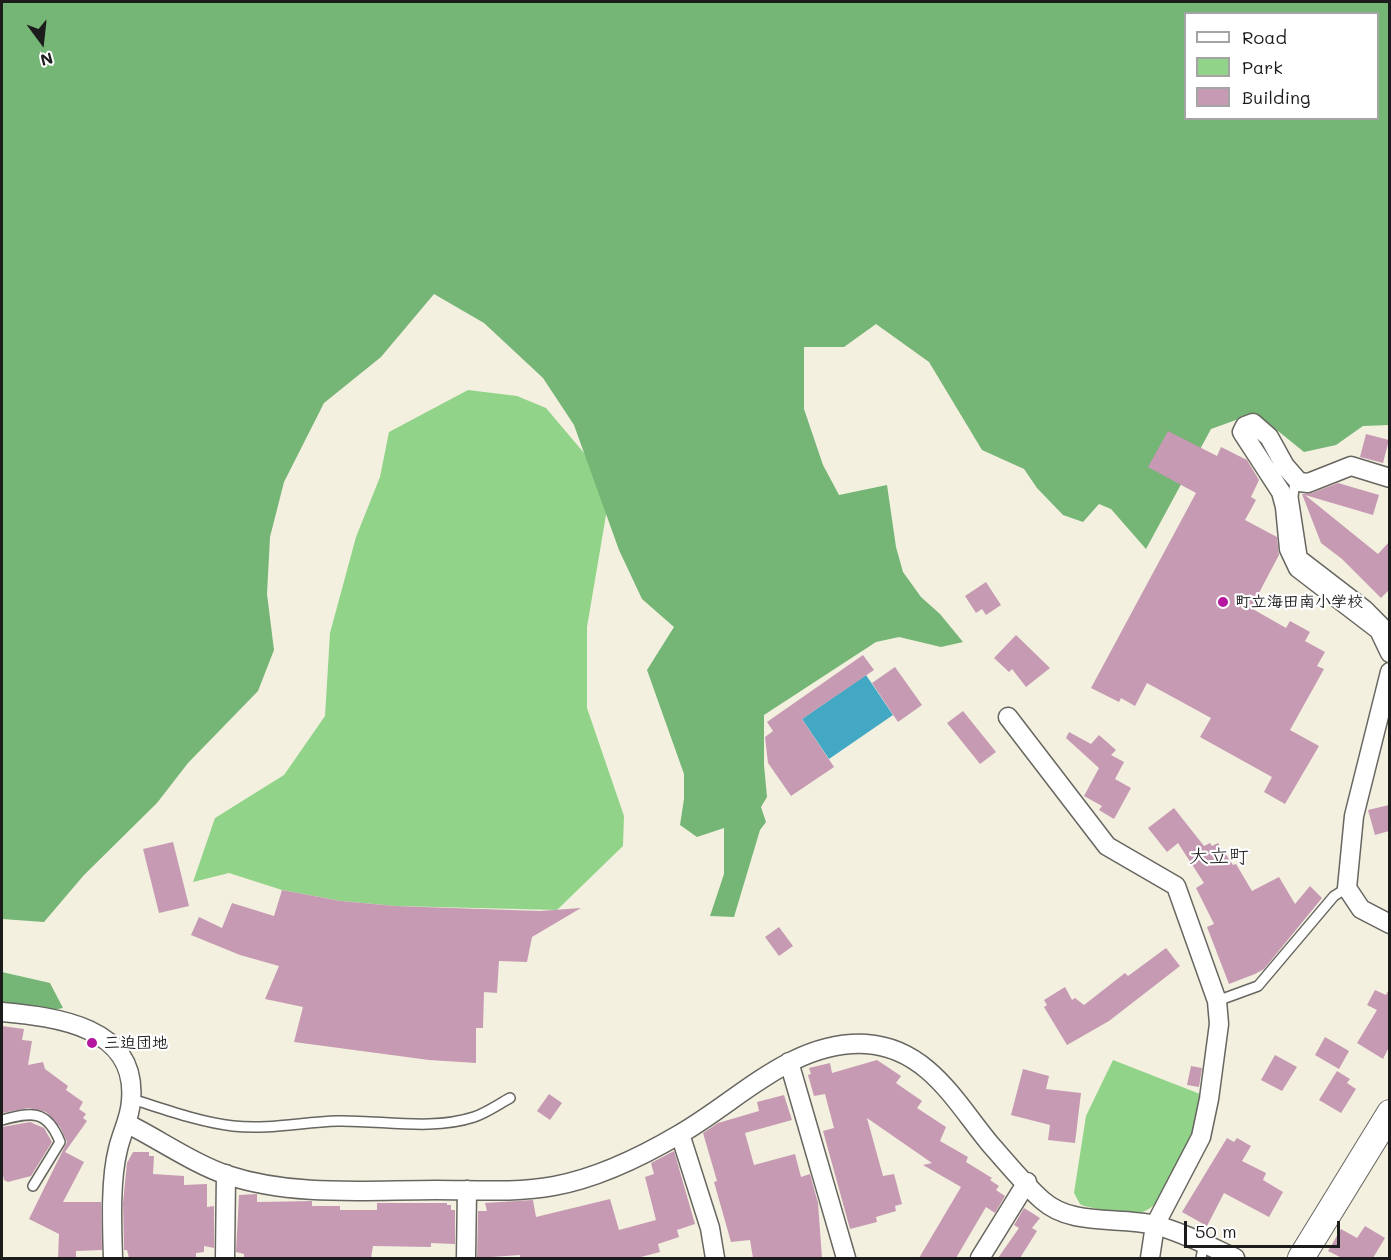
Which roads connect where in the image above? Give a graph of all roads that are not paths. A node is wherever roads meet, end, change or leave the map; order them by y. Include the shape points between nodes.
1 (1389, 478) edge
2 (1299, 482) junction
3 (1388, 625) edge
4 (1389, 653) edge
5 (1389, 672) edge
6 (1008, 717) dead end
7 (1347, 888) junction
8 (1389, 924) edge
9 (1217, 1001) junction
10 (2, 1012) edge
11 (789, 1062) junction
12 (510, 1098) dead end
13 (132, 1099) junction
14 (1389, 1113) edge
15 (2, 1120) edge
16 (128, 1124) junction
17 (680, 1134) junction
18 (226, 1174) junction
19 (1027, 1182) junction
20 (33, 1186) dead end
21 (467, 1190) junction
22 (1155, 1225) junction
23 (1202, 1251) edge
24 (113, 1258) edge
25 (225, 1258) edge
26 (466, 1258) edge
27 (713, 1258) edge
28 (846, 1258) edge
29 (980, 1258) edge
30 (1150, 1258) edge
31 (1235, 1258) edge
32 (1301, 1258) edge

1 - 2 street via 1351,466 1308,483
2 - 3 lane via 1293,497 1302,556
2 - 4 street via 1269,438 1253,423 1245,426 1242,432 1281,492 1292,560 1379,630
5 - 7 street via 1354,816
6 - 9 street via 1107,846 1176,886
7 - 8 street via 1361,909
7 - 9 lane via 1335,896 1258,986
9 - 22 street via 1219,1024 1201,1137
10 - 13 street via 55,1017 80,1024 99,1036 116,1048 125,1064
11 - 17 street
11 - 19 street via 845,1044 869,1044 921,1063 949,1088 992,1146
11 - 28 street
12 - 13 lane via 474,1117 448,1121 337,1121 273,1126 233,1126
13 - 16 street
14 - 32 street
15 - 20 lane via 29,1112 55,1129 60,1142
16 - 18 street
16 - 24 street via 118,1149
17 - 21 street via 583,1179 552,1187
17 - 27 street via 710,1228
18 - 21 street via 297,1190
18 - 25 street
19 - 22 street via 1041,1199 1064,1214
19 - 29 street
21 - 26 street
22 - 23 street
22 - 30 street
23 - 31 street

